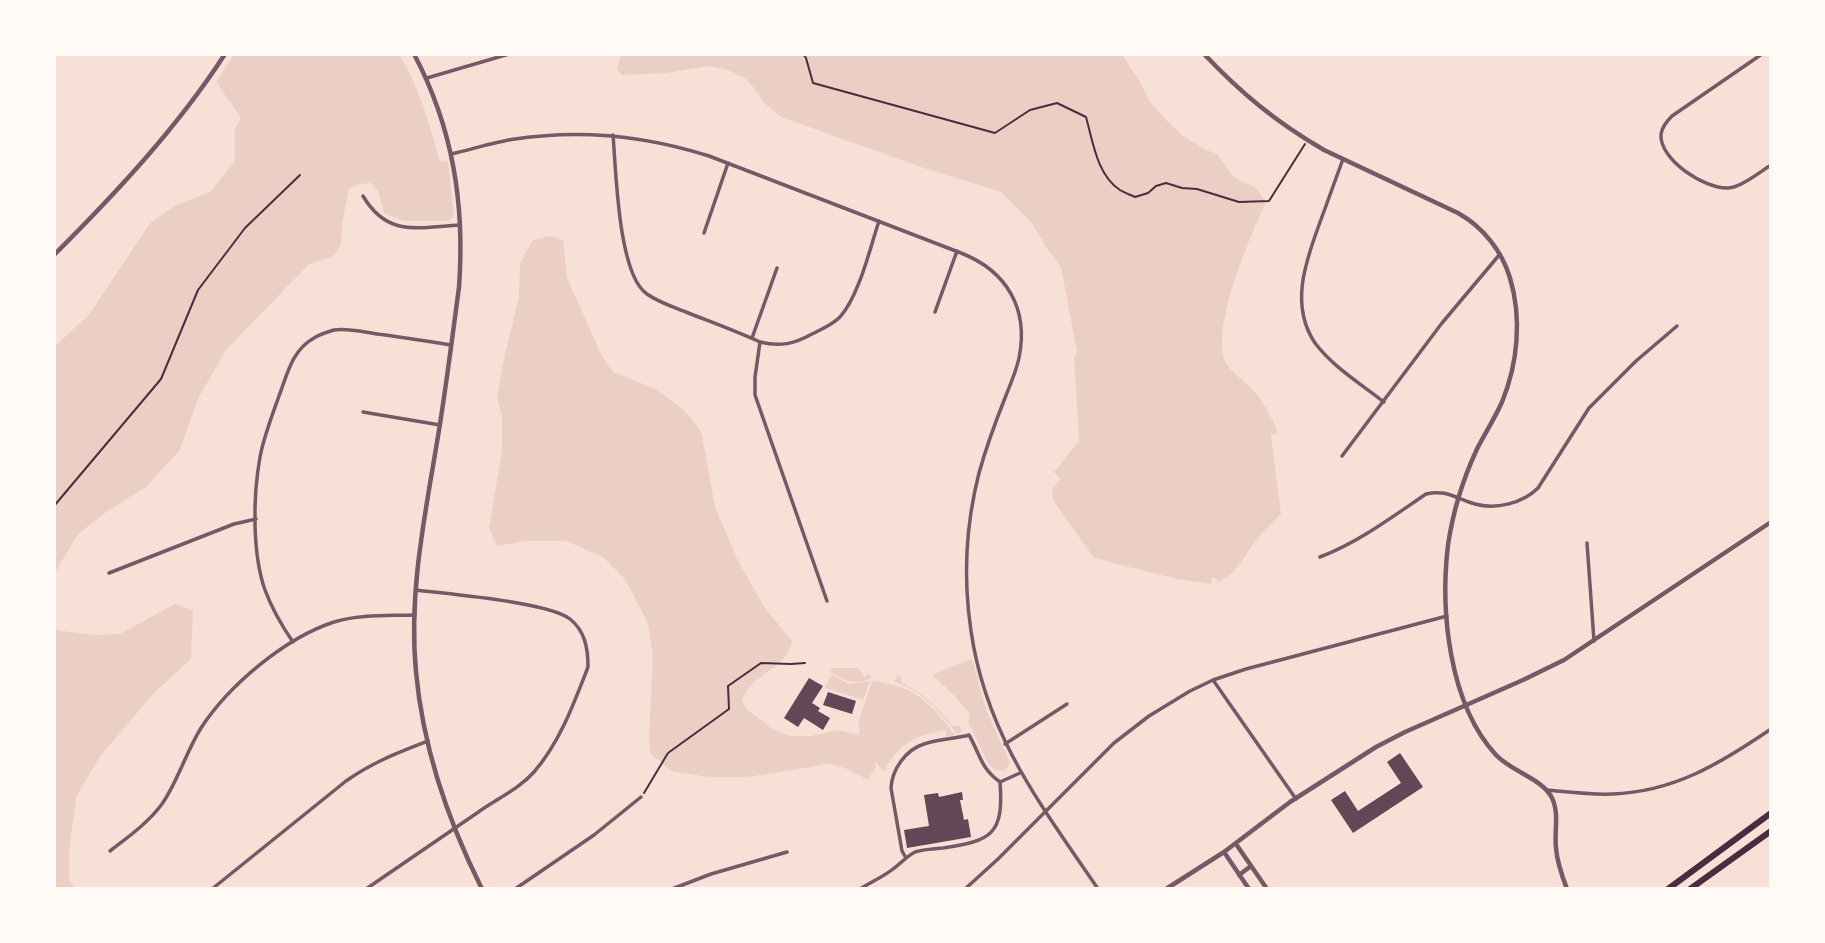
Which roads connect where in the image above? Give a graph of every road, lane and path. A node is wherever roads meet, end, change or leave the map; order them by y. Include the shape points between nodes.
1 (225, 54) edge
2 (414, 54) edge
3 (509, 54) edge
4 (803, 54) edge
5 (1204, 54) edge
6 (1762, 54) edge
7 (427, 78) junction
8 (613, 135) junction
9 (1307, 140) junction
10 (451, 154) junction
11 (1343, 159) junction
12 (728, 163) junction
13 (1771, 165) edge
14 (300, 175) dead end
15 (363, 196) dead end
16 (878, 221) junction
17 (461, 225) junction
18 (704, 233) dead end
19 (957, 251) junction
20 (1500, 254) junction
21 (54, 255) edge
22 (777, 268) dead end
23 (935, 312) dead end
24 (1678, 326) dead end
25 (752, 338) junction
26 (760, 342) junction
27 (451, 345) junction
28 (1384, 402) junction
29 (363, 412) dead end
30 (440, 425) junction
31 (1342, 456) dead end
32 (1771, 460) edge
33 (1771, 487) edge
34 (1458, 498) junction
35 (54, 506) edge
36 (256, 519) junction
37 (1771, 522) edge
38 (1587, 543) dead end
39 (1320, 557) dead end
40 (108, 573) dead end
41 (416, 590) junction
42 (827, 601) dead end
43 (415, 615) junction
44 (1447, 617) junction
45 (1594, 641) junction
46 (293, 642) junction
47 (805, 663) dead end
48 (1213, 680) junction
49 (1067, 704) dead end
50 (1465, 705) junction
51 (1771, 729) edge
52 (428, 741) junction
53 (1005, 744) junction
54 (1020, 772) junction
55 (1000, 782) junction
56 (1547, 790) junction
57 (641, 797) joint
58 (1296, 799) junction
59 (1046, 811) junction
60 (1771, 813) edge
61 (454, 829) junction
62 (1771, 831) edge
63 (1236, 844) junction
64 (110, 850) dead end
65 (787, 852) dead end
66 (1224, 852) junction
67 (906, 858) junction
68 (1704, 862) junction
69 (1251, 866) junction
70 (1712, 873) junction
71 (1240, 875) junction
72 (212, 889) edge
73 (366, 889) edge
74 (482, 889) edge
75 (515, 889) edge
76 (672, 889) edge
77 (860, 889) edge
78 (965, 889) edge
79 (1098, 889) edge
80 (1166, 889) edge
81 (1249, 889) edge
82 (1267, 889) edge
83 (1567, 889) edge
84 (1668, 889) edge
85 (1692, 889) edge

1 - 21 street via 149,154
2 - 7 street
3 - 7 street
4 - 9 path via 813,83 995,132 1030,110 1057,103 1086,117 1098,163 1119,190 1135,197 1166,183 1239,202 1269,201
5 - 9 street via 1275,120
6 - 13 street via 1672,116 1661,134 1669,158 1719,188 1738,186
7 - 10 street
8 - 10 street via 525,138
8 - 12 street via 680,146
8 - 25 street via 620,220 638,285 671,306
9 - 11 street
10 - 17 street
11 - 20 street via 1463,216
11 - 28 street via 1306,262 1303,317 1325,354
12 - 16 street
12 - 18 street
14 - 35 path via 246,228 198,290 160,379
15 - 17 street via 390,224
16 - 19 street
16 - 26 street via 846,310 832,324 785,346
17 - 27 street via 460,287
19 - 23 street
19 - 53 street via 996,273 1015,302 1021,328 1018,360 977,483 967,562 976,659
20 - 28 street
20 - 34 street via 1515,295 1514,361 1503,400
22 - 25 street
24 - 34 street via 1589,408 1532,493 1497,506
25 - 26 street
26 - 42 street via 755,395
27 - 30 street
27 - 36 street via 344,330 323,334 298,351 268,426 260,459
28 - 31 street
29 - 30 street
30 - 41 street
32 - 33 street
34 - 39 street via 1444,492 1426,494 1359,539
34 - 44 street via 1448,545
36 - 40 street
36 - 46 street via 265,589
37 - 45 street
38 - 45 street
41 - 43 street
41 - 61 street via 562,613 580,630 586,644 588,667 549,752 523,783
43 - 46 street via 342,621
43 - 52 street via 416,670
44 - 48 street
44 - 50 street via 1451,659
45 - 50 street via 1524,680
46 - 64 street via 256,667 225,698 192,742 161,805
47 - 57 path via 761,663 728,686 729,709 668,753
48 - 58 street
48 - 59 street via 1129,730
49 - 53 street
50 - 56 street via 1476,729 1500,759
50 - 58 street via 1376,747
51 - 56 street via 1669,785 1611,794
52 - 61 street
52 - 72 street via 384,758 346,781
53 - 54 street
54 - 55 street
54 - 59 street
55 - 67 street via 999,818 993,832 971,844 915,852
55 - 67 street via 986,772 969,735 920,745 898,765 892,779
56 - 83 street via 1555,806 1556,847
57 - 75 street
58 - 63 street
59 - 78 street
59 - 79 street
60 - 68 highway
61 - 73 street
61 - 74 street
62 - 70 highway
63 - 66 street
63 - 69 street
65 - 76 street
66 - 71 street
66 - 80 street
67 - 77 street
68 - 70 highway
68 - 84 highway
69 - 71 street
69 - 82 street
70 - 85 highway
71 - 81 street

